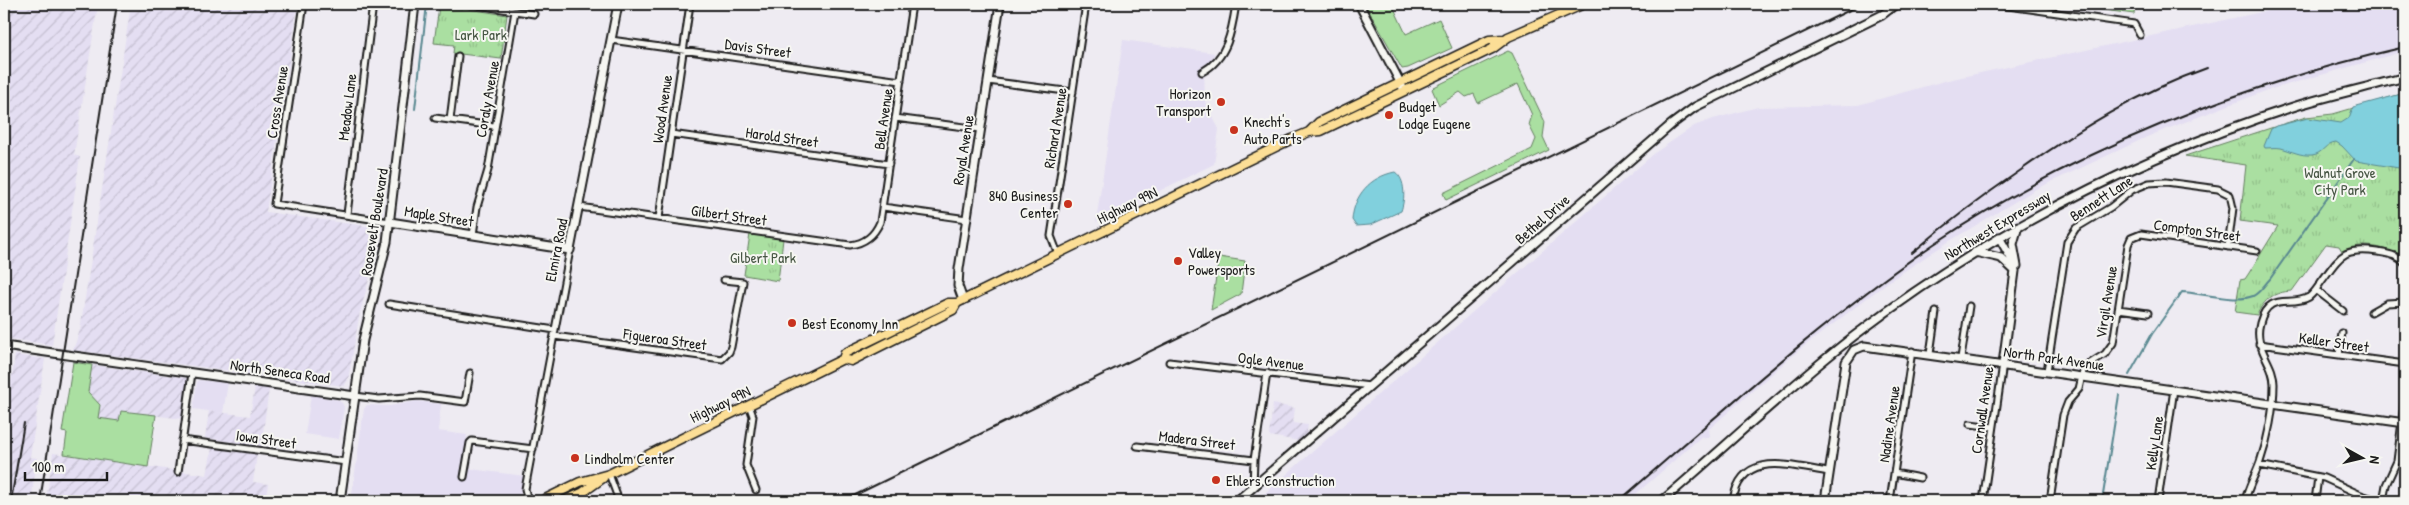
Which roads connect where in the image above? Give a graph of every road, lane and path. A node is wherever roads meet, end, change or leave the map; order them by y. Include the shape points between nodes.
1 (304, 4) edge
2 (373, 4) edge
3 (414, 4) edge
4 (471, 4) edge
5 (618, 4) edge
6 (690, 4) edge
7 (912, 4) edge
8 (1000, 4) edge
9 (1086, 4) edge
10 (1236, 4) edge
11 (1359, 4) edge
12 (1584, 4) edge
13 (1896, 4) edge
14 (1994, 4) edge
15 (515, 11) junction
16 (534, 14) dead end
17 (2140, 35) dead end
18 (1504, 39) junction
19 (611, 40) junction
20 (684, 50) junction
21 (458, 56) dead end
22 (1202, 72) dead end
23 (2405, 77) edge
24 (901, 80) junction
25 (988, 81) junction
26 (1400, 82) junction
27 (1404, 90) junction
28 (1073, 92) junction
29 (435, 118) dead end
30 (895, 118) junction
31 (450, 120) junction
32 (494, 126) junction
33 (980, 129) junction
34 (1309, 132) junction
35 (671, 134) junction
36 (888, 164) junction
37 (274, 204) joint
38 (579, 207) junction
39 (883, 207) junction
40 (347, 214) junction
41 (659, 218) junction
42 (967, 219) junction
43 (390, 222) junction
44 (2018, 226) junction
45 (473, 235) junction
46 (873, 235) joint
47 (2133, 236) joint
48 (1999, 237) junction
49 (2228, 247) junction
50 (570, 250) junction
51 (2257, 251) dead end
52 (1975, 252) junction
53 (1058, 254) junction
54 (2405, 264) edge
55 (2015, 271) junction
56 (724, 280) dead end
57 (2316, 290) junction
58 (960, 302) junction
59 (2405, 302) edge
60 (390, 304) dead end
61 (1969, 306) dead end
62 (2118, 309) junction
63 (2343, 311) dead end
64 (1936, 312) dead end
65 (2371, 312) dead end
66 (2148, 313) dead end
67 (555, 333) junction
68 (2342, 333) dead end
69 (2259, 344) junction
70 (4, 346) edge
71 (1912, 351) junction
72 (1930, 354) junction
73 (2339, 355) junction
74 (1961, 358) junction
75 (1169, 362) dead end
76 (2003, 364) junction
77 (2405, 364) edge
78 (2047, 371) junction
79 (192, 373) junction
80 (470, 373) dead end
81 (1267, 373) junction
82 (2082, 376) junction
83 (1370, 386) junction
84 (2174, 389) junction
85 (355, 396) junction
86 (2405, 398) edge
87 (2272, 404) junction
88 (749, 405) junction
89 (2404, 423) edge
90 (1970, 424) dead end
91 (1993, 427) junction
92 (182, 440) junction
93 (1137, 446) dead end
94 (533, 449) junction
95 (1254, 460) junction
96 (346, 462) junction
97 (2259, 465) junction
98 (178, 472) dead end
99 (1829, 472) junction
100 (609, 474) junction
101 (1894, 474) junction
102 (464, 477) dead end
103 (2318, 477) junction
104 (1920, 478) dead end
105 (1253, 486) junction
106 (756, 490) dead end
107 (340, 501) edge
108 (528, 501) edge
109 (541, 501) edge
110 (564, 501) edge
111 (619, 501) edge
112 (1236, 501) edge
113 (1662, 501) edge
114 (1733, 501) edge
115 (1825, 501) edge
116 (1890, 501) edge
117 (1983, 501) edge
118 (2050, 501) edge
119 (2058, 501) edge
120 (2158, 501) edge
121 (2245, 501) edge
122 (2315, 501) edge
123 (2382, 501) edge

1 - 37 street, Cross Avenue
2 - 40 street, Meadow Lane
3 - 43 street, Roosevelt Boulevard
4 - 15 street
5 - 19 street, Elmira Road
6 - 20 street, Wood Avenue
7 - 24 street, Bell Avenue
8 - 25 street, Royal Avenue
9 - 28 street, Richard Avenue
10 - 22 street via 1226,48 1212,66
11 - 26 street
12 - 18 main road, Highway 99N
13 - 83 street, Bethel Drive via 1882,15 1694,108
14 - 17 street via 2134,24
15 - 16 street
15 - 32 street, Coraly Avenue
18 - 26 main road, Highway 99N via 1489,40
18 - 27 main road, Highway 99N via 1492,49
19 - 20 street, Davis Street
19 - 38 street, Elmira Road
20 - 24 street, Davis Street
20 - 35 street, Wood Avenue
21 - 31 street
23 - 44 street, Northwest Expressway via 2297,106 2226,130 2102,182
24 - 30 street, Bell Avenue
25 - 28 street
25 - 33 street, Royal Avenue
26 - 27 street
26 - 34 main road, Highway 99N via 1319,122
27 - 34 main road, Highway 99N via 1321,131
28 - 53 street, Richard Avenue via 1051,236
29 - 31 street
30 - 33 street
30 - 36 street, Bell Avenue
31 - 32 street
32 - 45 street, Coraly Avenue
33 - 42 street, Royal Avenue
34 - 53 main road, Highway 99N
35 - 36 street, Harold Street
35 - 41 street, Wood Avenue
36 - 39 street, Bell Avenue
37 - 40 street, Maple Street
38 - 41 street, Gilbert Street
38 - 50 street, Elmira Road
39 - 42 street
39 - 46 street, Bell Avenue
40 - 43 street, Maple Street
41 - 46 street, Gilbert Street via 850,245
42 - 58 street, Royal Avenue via 958,280
43 - 45 street, Maple Street
43 - 85 street, Roosevelt Boulevard via 363,340
44 - 48 street, Northwest Expressway
44 - 55 street, Cornwall Avenue via 2013,244 2018,264
45 - 50 street, Maple Street
47 - 49 street, Compton Street via 2141,234
47 - 62 street, Virgil Avenue via 2128,245
48 - 52 street, Northwest Expressway
48 - 55 street
49 - 51 street, Compton Street
49 - 78 street, Bennett Lane via 2233,208 2230,195 2221,189 2166,182 2148,183 2132,190 2076,228 2067,242
50 - 67 street, Elmira Road
52 - 55 street via 2000,258
52 - 113 street, Northwest Expressway via 1853,337
53 - 58 main road, Highway 99N
54 - 57 street via 2397,257 2353,250 2343,254
55 - 76 street, Cornwall Avenue
56 - 67 street, Figueroa Street via 743,282 732,347 722,359
57 - 63 street
57 - 69 street via 2304,299 2279,301 2270,306 2260,323
58 - 88 main road, Highway 99N via 948,303 845,353 843,359
59 - 65 street via 2387,303
60 - 67 street, Figueroa Street
61 - 74 street
62 - 66 street
62 - 82 street, Virgil Avenue via 2111,347 2106,354 2085,365
64 - 72 street
67 - 94 street, Elmira Road
68 - 73 street
69 - 73 street, Keller Street
69 - 87 street via 2274,378
70 - 79 street, North Seneca Road
71 - 72 street, North Park Avenue
71 - 99 street, North Park Avenue via 1864,346 1850,353 1844,368
71 - 101 street, Nadine Avenue
72 - 74 street, North Park Avenue
73 - 77 street, Keller Street
74 - 76 street, North Park Avenue
75 - 81 street, Ogle Avenue
76 - 78 street, North Park Avenue
76 - 91 street, Cornwall Avenue
78 - 82 street, North Park Avenue
79 - 85 street, North Seneca Road
79 - 92 street
80 - 85 street, North Seneca Road via 466,402 420,396 379,399
81 - 83 street, Ogle Avenue
81 - 95 street
82 - 84 street, North Park Avenue
82 - 118 street, Virgil Avenue via 2079,389 2068,402 2063,415
83 - 105 street, Bethel Drive
84 - 87 street, North Park Avenue
84 - 120 street, Kelly Lane
85 - 96 street, Roosevelt Boulevard
86 - 89 street
87 - 89 street, North Park Avenue
87 - 97 street
88 - 100 main road, Highway 99N
88 - 106 street via 753,416 746,466
89 - 123 street via 2397,461
90 - 91 street
91 - 117 street, Cornwall Avenue
92 - 96 street, Iowa Street
92 - 98 street
93 - 95 street, Madera Street
94 - 102 street via 472,441
94 - 108 street, Elmira Road via 525,489
95 - 105 street
96 - 107 street, Roosevelt Boulevard
97 - 103 street
97 - 121 street
99 - 114 street via 1761,465 1740,481
99 - 115 street, North Park Avenue
100 - 109 main road, Highway 99N via 580,482
100 - 110 main road, Highway 99N
100 - 111 street
101 - 104 street
101 - 116 street, Nadine Avenue
103 - 122 street
103 - 123 street via 2366,498
105 - 112 street, Bethel Drive
118 - 119 street

